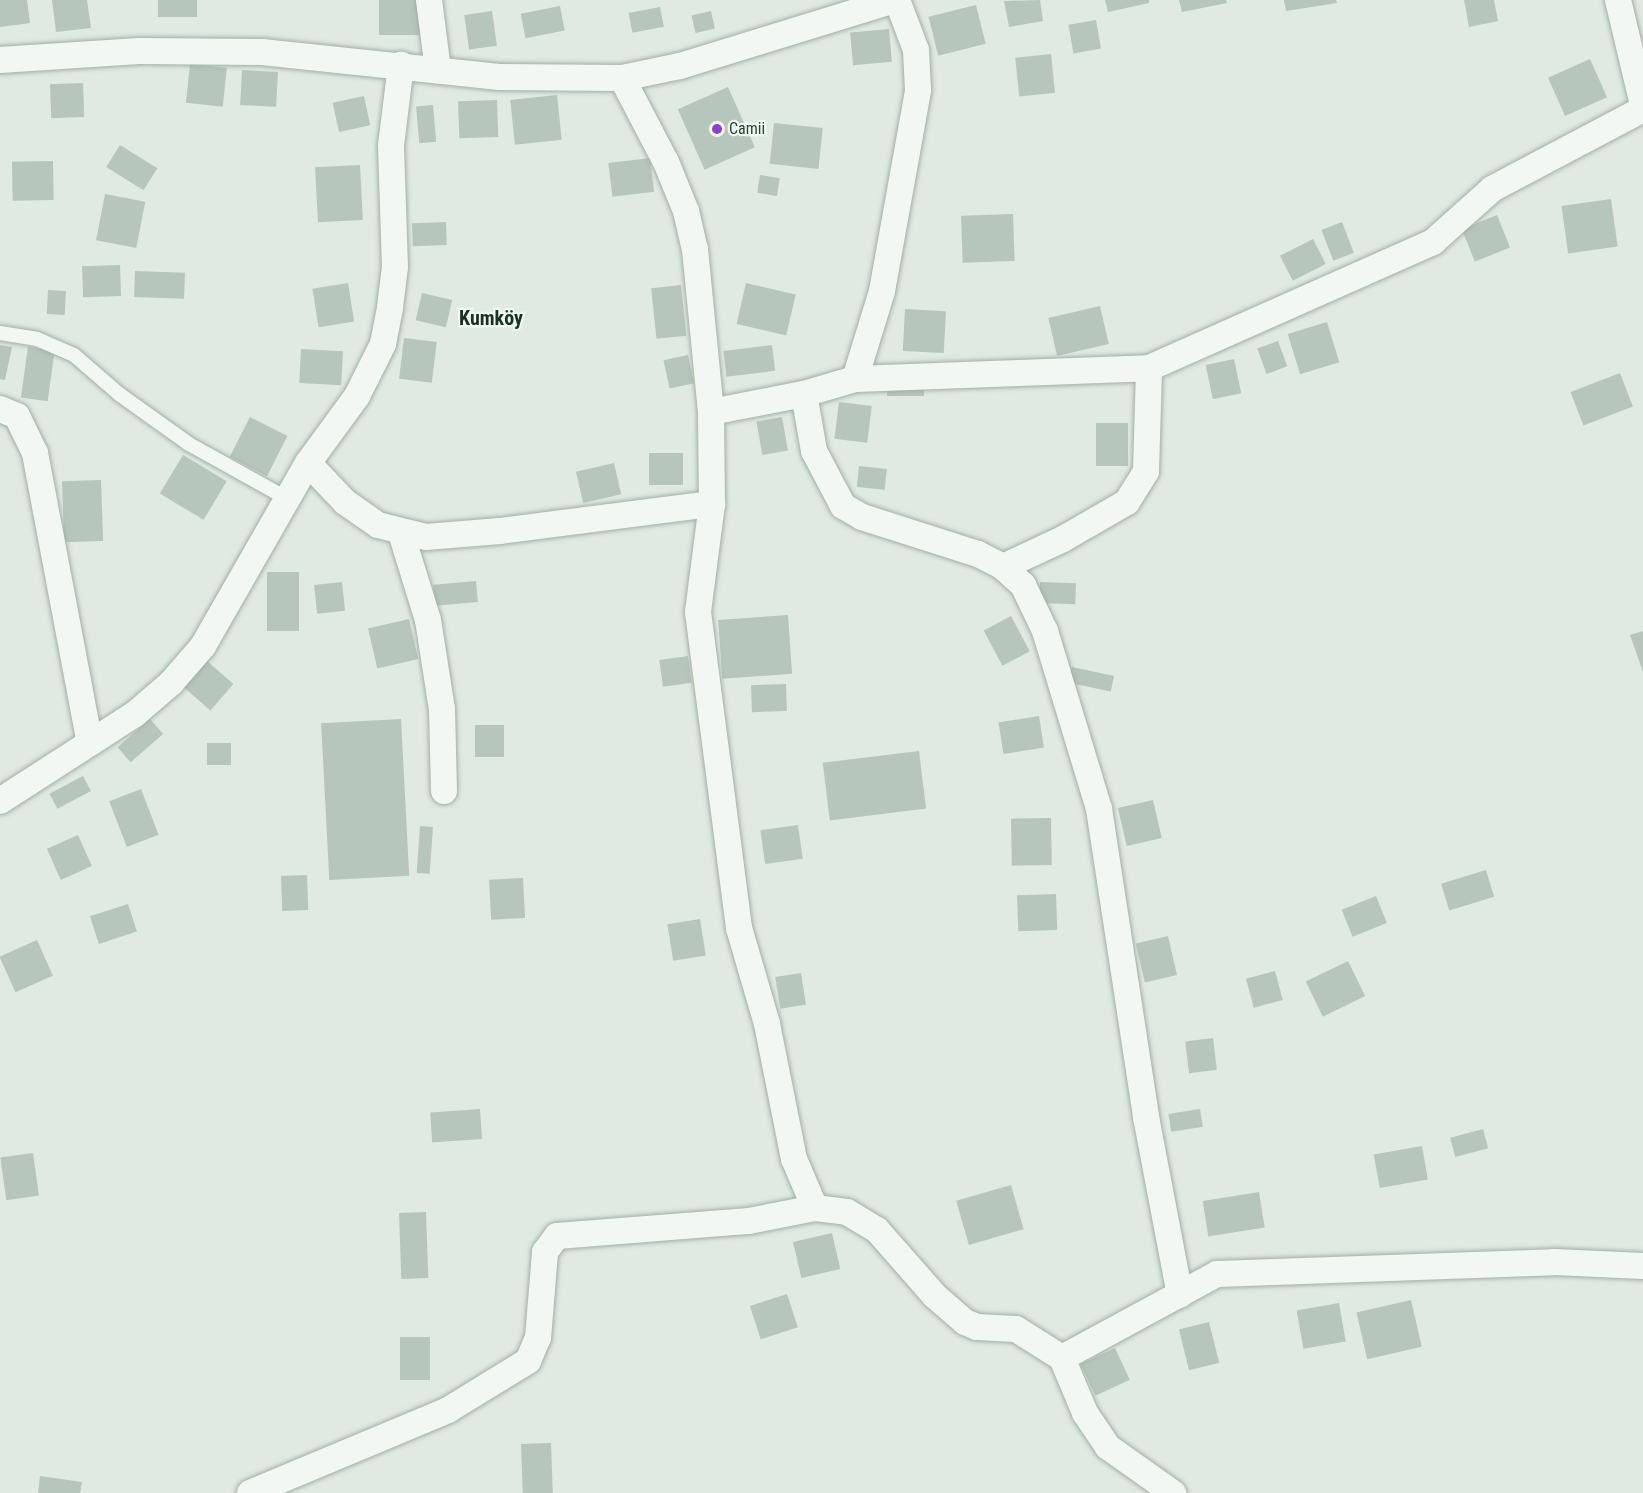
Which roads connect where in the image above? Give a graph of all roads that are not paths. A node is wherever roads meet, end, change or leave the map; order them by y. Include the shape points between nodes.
1 (429, 0) edge
2 (896, 0) edge
3 (1618, 0) edge
4 (0, 60) edge
5 (401, 65) junction
6 (438, 70) junction
7 (622, 78) junction
8 (1643, 107) edge
9 (0, 333) edge
10 (1149, 368) junction
11 (855, 379) junction
12 (804, 394) junction
13 (0, 409) edge
14 (711, 412) junction
15 (308, 463) junction
16 (288, 499) junction
17 (712, 504) junction
18 (401, 533) junction
19 (1003, 567) junction
20 (90, 743) junction
21 (444, 792) dead end
22 (0, 801) edge
23 (815, 1208) junction
24 (1643, 1266) edge
25 (1180, 1295) junction
26 (1062, 1358) junction
27 (250, 1493) edge
28 (1173, 1493) edge

1 - 6 street
2 - 7 street via 680,66
2 - 11 street via 916,50 918,90 882,291
3 - 8 street
4 - 5 street via 139,51 262,52
5 - 6 street
5 - 15 street via 391,145 395,267 383,344 357,396
6 - 7 street via 501,77
7 - 14 street via 686,210 695,249
8 - 10 street via 1492,189 1432,242
9 - 16 lane via 37,339 74,355 119,394 189,444
10 - 11 street
10 - 19 street via 1146,471 1127,502 1063,539
11 - 12 street
12 - 14 street
12 - 19 street via 814,451 843,506 862,517 978,554
13 - 20 street via 17,416 35,453
14 - 17 street
15 - 16 street
15 - 18 street via 345,502 378,525
16 - 20 street via 203,646 171,683 135,714
17 - 18 street via 500,531 426,537
17 - 23 street via 698,612 739,928 768,1024 794,1159
18 - 21 street via 428,620 442,709
19 - 25 street via 1023,585 1046,631 1099,809 1146,1117
20 - 22 street
23 - 26 street via 847,1212 877,1230 935,1296 965,1322 977,1327 1016,1329
23 - 27 street via 749,1221 557,1236 544,1252 538,1338 528,1361 448,1410
24 - 25 street via 1554,1262 1217,1274
25 - 26 street via 1126,1320
26 - 28 street via 1085,1413 1108,1447

